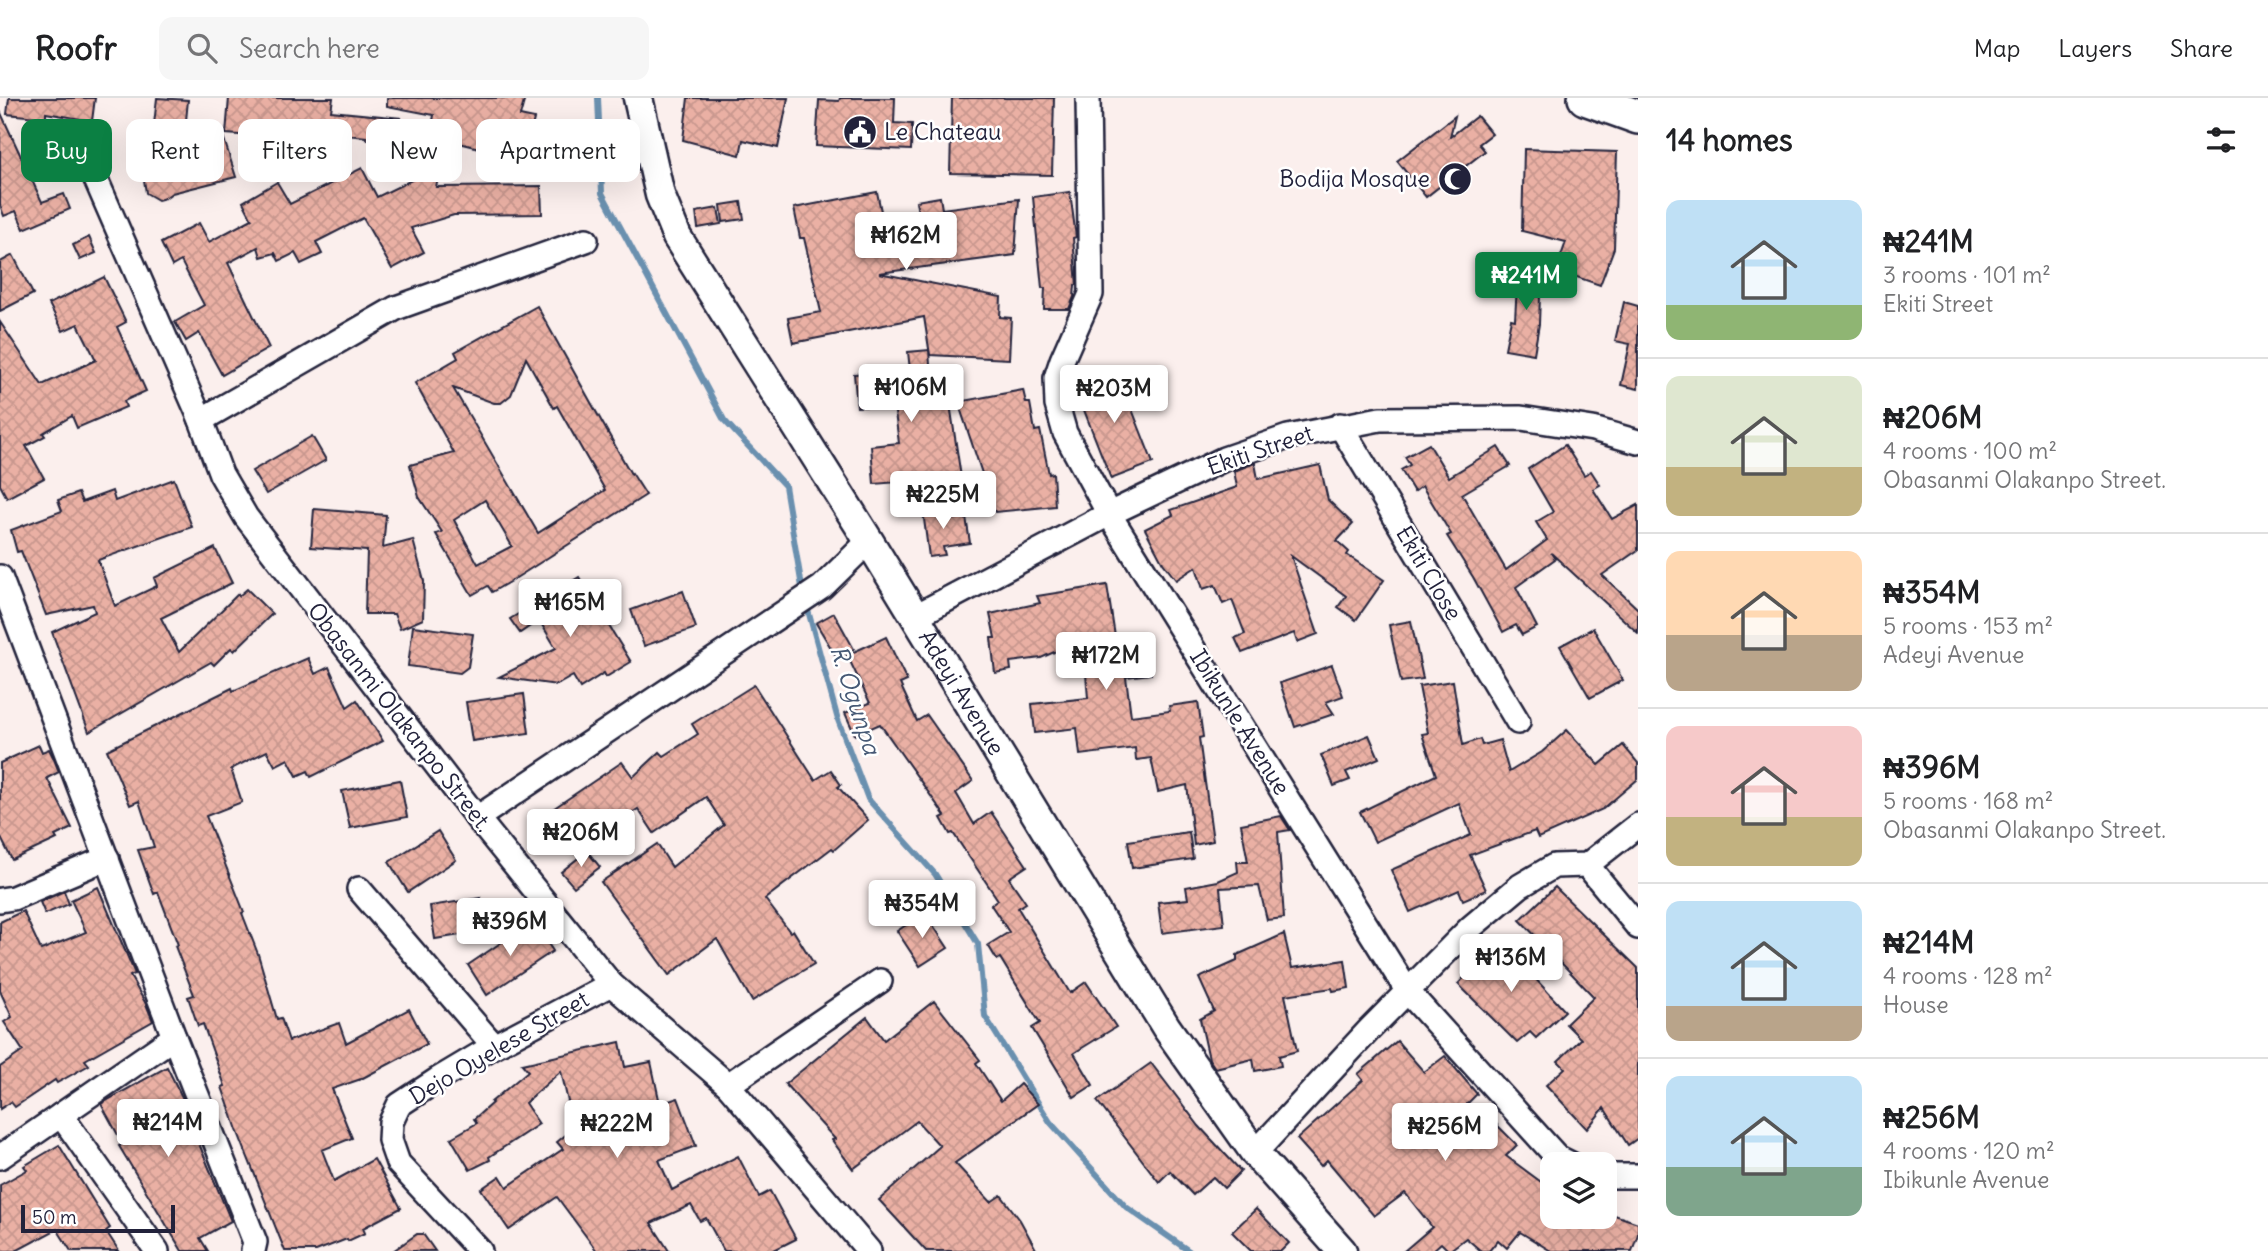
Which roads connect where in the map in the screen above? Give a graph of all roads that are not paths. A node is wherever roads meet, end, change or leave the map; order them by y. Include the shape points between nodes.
1 (1088, 98) edge
2 (1585, 98) edge
3 (640, 100) edge
4 (1638, 117) edge
5 (97, 182) edge
6 (586, 240) dead end
7 (201, 420) junction
8 (1340, 425) junction
9 (1638, 442) edge
10 (1109, 514) junction
11 (869, 541) junction
12 (0, 577) edge
13 (914, 617) junction
14 (1518, 722) dead end
15 (477, 818) junction
16 (1638, 825) edge
17 (107, 858) junction
18 (1587, 866) junction
19 (359, 889) dead end
20 (0, 900) edge
21 (1638, 927) edge
22 (880, 981) dead end
23 (611, 984) junction
24 (1408, 992) junction
25 (174, 1037) junction
26 (494, 1046) junction
27 (728, 1085) junction
28 (61, 1115) junction
29 (1552, 1152) edge
30 (1255, 1153) junction
31 (0, 1157) edge
32 (1617, 1176) edge
33 (1638, 1176) edge
34 (156, 1251) edge
35 (253, 1251) edge
36 (480, 1251) edge
37 (869, 1251) edge
38 (1342, 1251) edge

1 - 10 street, Ibikunle Avenue via 1091,295 1056,378 1057,405 1065,433
2 - 4 main road
3 - 11 street, Adeyi Avenue via 660,195 677,237
5 - 7 street, Obasanmi Olakanpo Street.
6 - 7 street via 396,308
7 - 15 street, Obasanmi Olakanpo Street. via 221,474 246,517
8 - 9 street, Ekiti Street via 1380,419 1521,418 1593,429
8 - 10 street, Ekiti Street via 1224,459
8 - 14 street, Ekiti Close
10 - 13 street, Ekiti Street
10 - 24 street, Ibikunle Avenue
11 - 13 street, Adeyi Avenue
11 - 15 street via 822,587
12 - 17 street
13 - 30 street, Adeyi Avenue via 1166,1027
15 - 23 street, Obasanmi Olakanpo Street.
16 - 18 street
17 - 20 street
17 - 25 street
18 - 21 street
18 - 24 street via 1554,866 1520,886 1470,928
19 - 26 street
22 - 27 street
23 - 26 street, Dejo Oyelese Street
23 - 27 street, Obasanmi Olakanpo Street.
24 - 29 street, Ibikunle Avenue
24 - 30 street
25 - 28 street
25 - 35 street via 255,1242
26 - 36 street, Dejo Oyelese Street via 399,1105 390,1122 398,1163
27 - 37 street, Obasanmi Olakanpo Street.
28 - 31 street
28 - 34 street
30 - 38 street, Adeyi Avenue
32 - 33 street

